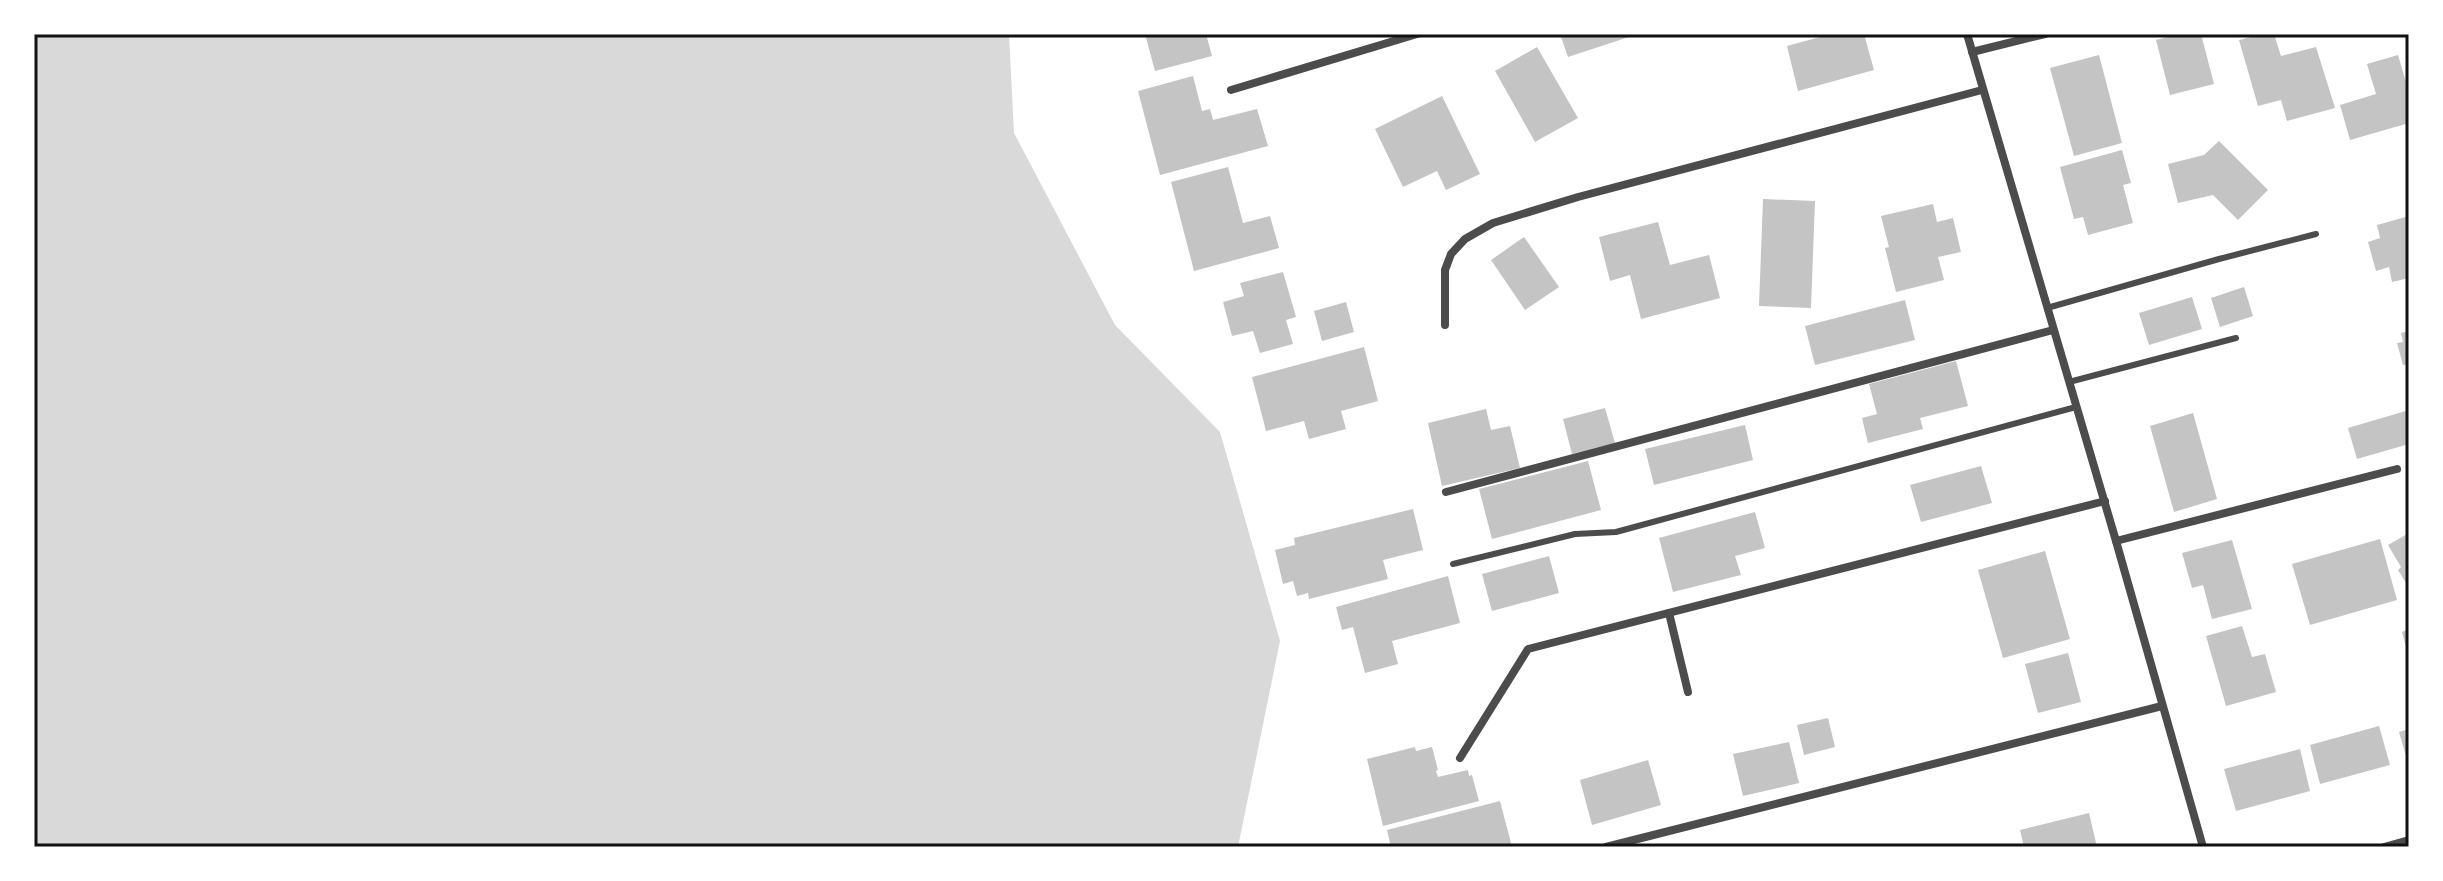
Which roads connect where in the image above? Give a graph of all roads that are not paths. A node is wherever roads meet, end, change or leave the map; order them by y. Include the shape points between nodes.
1 (1417, 34) edge
2 (1967, 34) edge
3 (2045, 34) edge
4 (1972, 52) junction
5 (1231, 90) dead end
6 (1982, 90) junction
7 (2316, 234) dead end
8 (2047, 308) junction
9 (1445, 325) dead end
10 (2053, 330) junction
11 (2236, 338) dead end
12 (2069, 382) junction
13 (2076, 407) junction
14 (2397, 469) dead end
15 (1446, 492) dead end
16 (2105, 501) junction
17 (2116, 541) junction
18 (1453, 564) dead end
19 (1669, 613) junction
20 (1688, 692) dead end
21 (2162, 706) junction
22 (1460, 758) dead end
23 (2409, 840) edge
24 (1606, 847) edge
25 (2203, 847) edge
26 (2384, 847) edge

1 - 5 street
2 - 4 street
3 - 4 street
4 - 6 street
6 - 8 street
6 - 9 street via 1493,223 1451,254 1445,270
7 - 8 lane
8 - 10 street
10 - 12 street
10 - 15 street
11 - 12 lane
12 - 13 street
13 - 16 street
13 - 18 lane via 1616,532 1575,534
14 - 17 street
16 - 17 street
16 - 19 street
17 - 21 street
19 - 20 street
19 - 22 street via 1528,649
21 - 24 street
21 - 25 street
23 - 26 street

